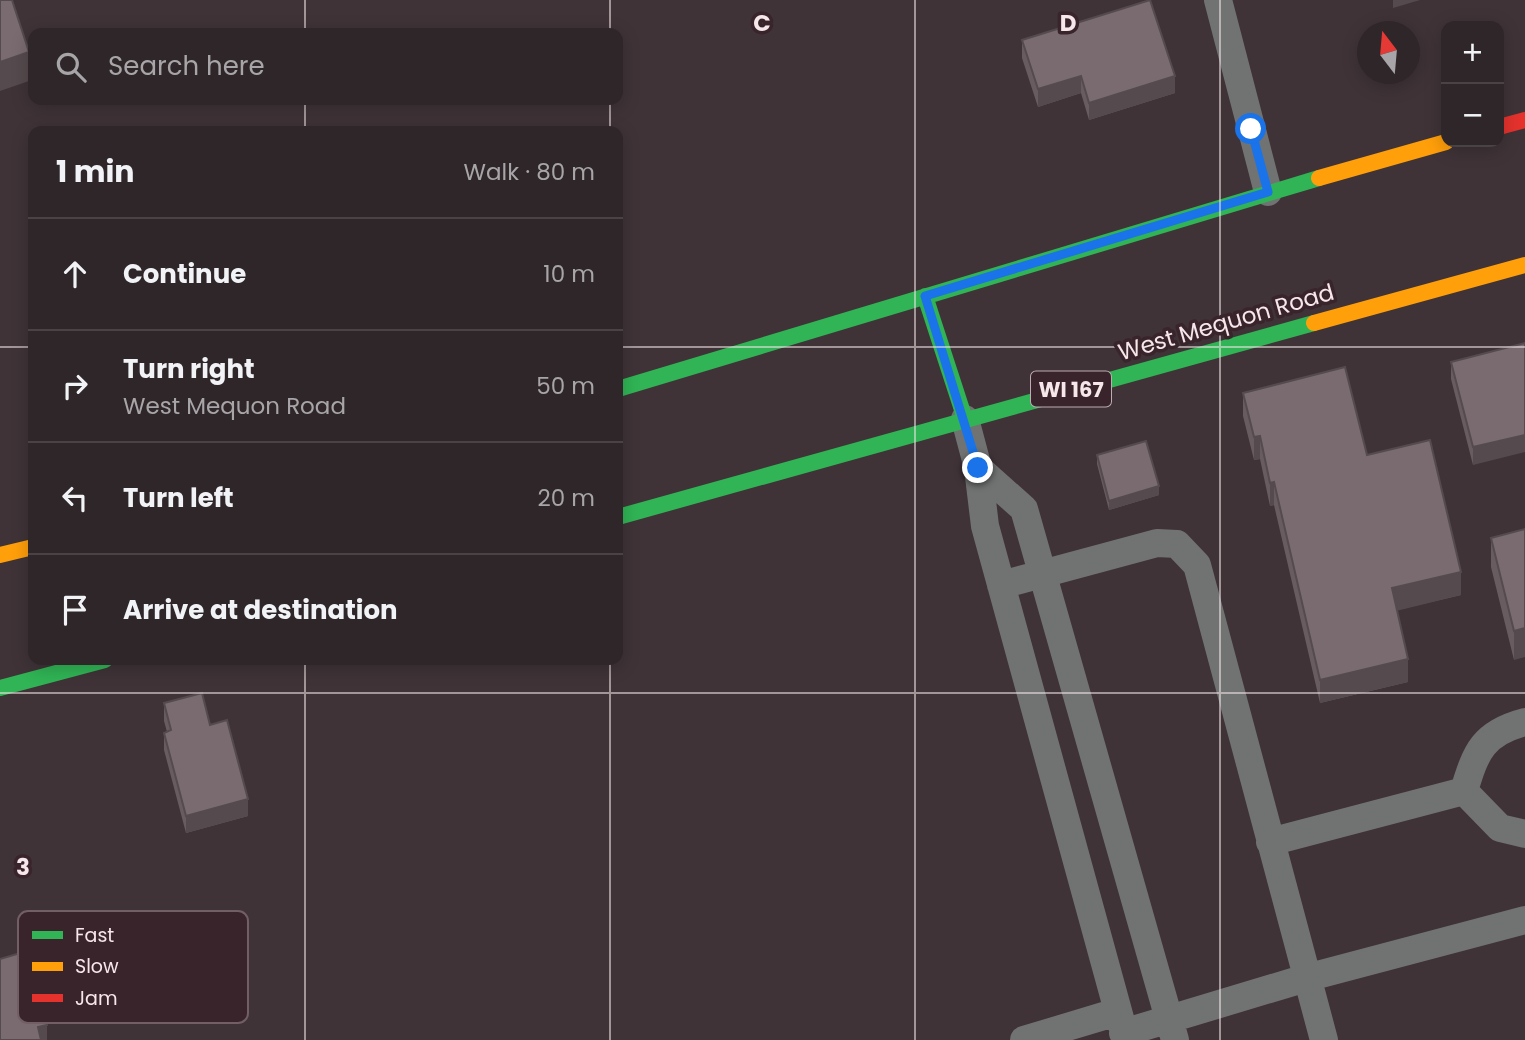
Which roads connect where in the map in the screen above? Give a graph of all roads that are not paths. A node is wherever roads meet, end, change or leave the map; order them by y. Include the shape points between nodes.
1 (1218, 0) edge
2 (1525, 120) edge
3 (1504, 126) edge
4 (1441, 144) edge
5 (1268, 192) junction
6 (1525, 265) edge
7 (925, 296) junction
8 (623, 387) edge
9 (965, 419) junction
10 (978, 468) junction
11 (623, 516) edge
12 (28, 548) edge
13 (0, 555) edge
14 (1042, 574) junction
15 (1001, 584) junction
16 (86, 665) edge
17 (0, 688) edge
18 (1525, 722) edge
19 (1464, 790) junction
20 (1525, 834) edge
21 (1270, 842) junction
22 (1525, 920) edge
23 (1306, 978) junction
24 (1122, 1028) edge
25 (1172, 1030) edge
26 (1024, 1040) edge
27 (1324, 1040) edge

1 - 5 lane
2 - 3 main road
4 - 5 main road
5 - 7 main road
6 - 9 main road, West Mequon Road / WI 167
7 - 8 main road
7 - 9 main road
9 - 10 lane
9 - 11 main road, West Mequon Road / WI 167
10 - 14 lane via 1024,509
10 - 15 lane via 985,526
12 - 13 main road
14 - 15 lane
14 - 21 lane via 1157,543 1177,544 1198,565
14 - 25 lane
15 - 24 lane
16 - 17 main road
18 - 19 lane via 1504,727 1475,753
19 - 20 lane via 1500,828
19 - 21 lane
21 - 23 lane
22 - 23 lane
23 - 25 lane
23 - 27 lane
24 - 25 lane
24 - 26 lane

